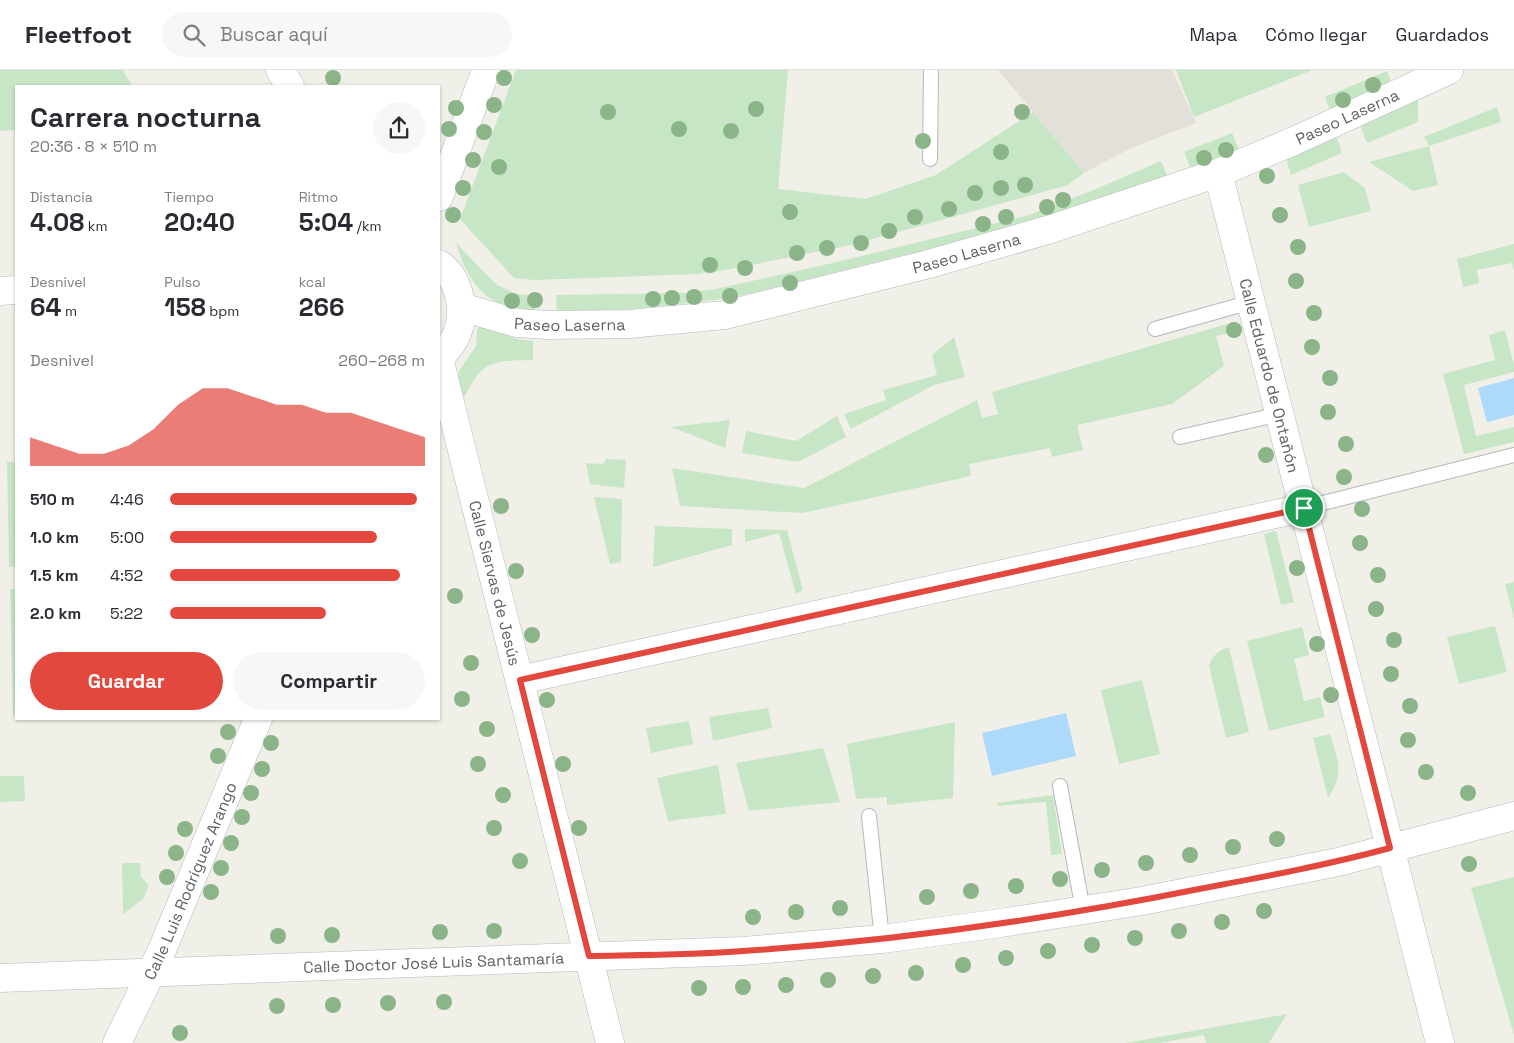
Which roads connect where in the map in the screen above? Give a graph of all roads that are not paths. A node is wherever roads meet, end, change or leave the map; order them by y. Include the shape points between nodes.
1 (280, 70) edge
2 (486, 70) edge
3 (931, 70) edge
4 (1448, 70) edge
5 (289, 85) edge
6 (930, 159) dead end
7 (1218, 173) junction
8 (440, 194) edge
9 (440, 265) edge
10 (15, 290) edge
11 (0, 291) edge
12 (1252, 302) junction
13 (461, 307) junction
14 (1155, 329) dead end
15 (440, 357) edge
16 (440, 362) edge
17 (1280, 414) junction
18 (440, 415) edge
19 (1180, 437) dead end
20 (461, 443) junction
21 (1514, 455) edge
22 (1304, 508) junction
23 (520, 680) junction
24 (258, 720) edge
25 (1060, 786) dead end
26 (869, 816) dead end
27 (1514, 816) edge
28 (1390, 848) junction
29 (1083, 910) junction
30 (882, 938) junction
31 (589, 956) junction
32 (151, 972) junction
33 (0, 978) edge
34 (117, 1043) edge
35 (610, 1043) edge
36 (1440, 1043) edge

1 - 5 street
2 - 8 street
3 - 6 lane
4 - 7 street, Paseo Laserna
7 - 12 street, Calle Eduardo de Ontañón
7 - 13 street, Paseo Laserna via 1052,229 929,264 725,315 629,324 548,325 517,323
9 - 13 street via 453,280
10 - 11 street
12 - 14 lane
12 - 17 street, Calle Eduardo de Ontañón
13 - 15 street via 455,338
16 - 20 street, Calle Siervas de Jesús
17 - 19 lane
17 - 22 street, Calle Eduardo de Ontañón
18 - 20 street, Calle Siervas de Jesús
20 - 23 street, Calle Siervas de Jesús
21 - 22 lane
22 - 23 street
22 - 28 street, Calle Eduardo de Ontañón
23 - 31 street, Calle Siervas de Jesús
24 - 32 street, Calle Luis Rodríguez Arango
25 - 29 lane
26 - 30 lane
27 - 28 street, Calle Doctor José Luis Santamaría
28 - 29 street, Calle Doctor José Luis Santamaría via 1303,869
28 - 36 street, Calle Eduardo de Ontañón
29 - 30 street, Calle Doctor José Luis Santamaría
30 - 31 street, Calle Doctor José Luis Santamaría via 743,951
31 - 32 street, Calle Doctor José Luis Santamaría
31 - 35 street, Calle Siervas de Jesús
32 - 33 street, Calle Doctor José Luis Santamaría
32 - 34 street, Calle Luis Rodríguez Arango

